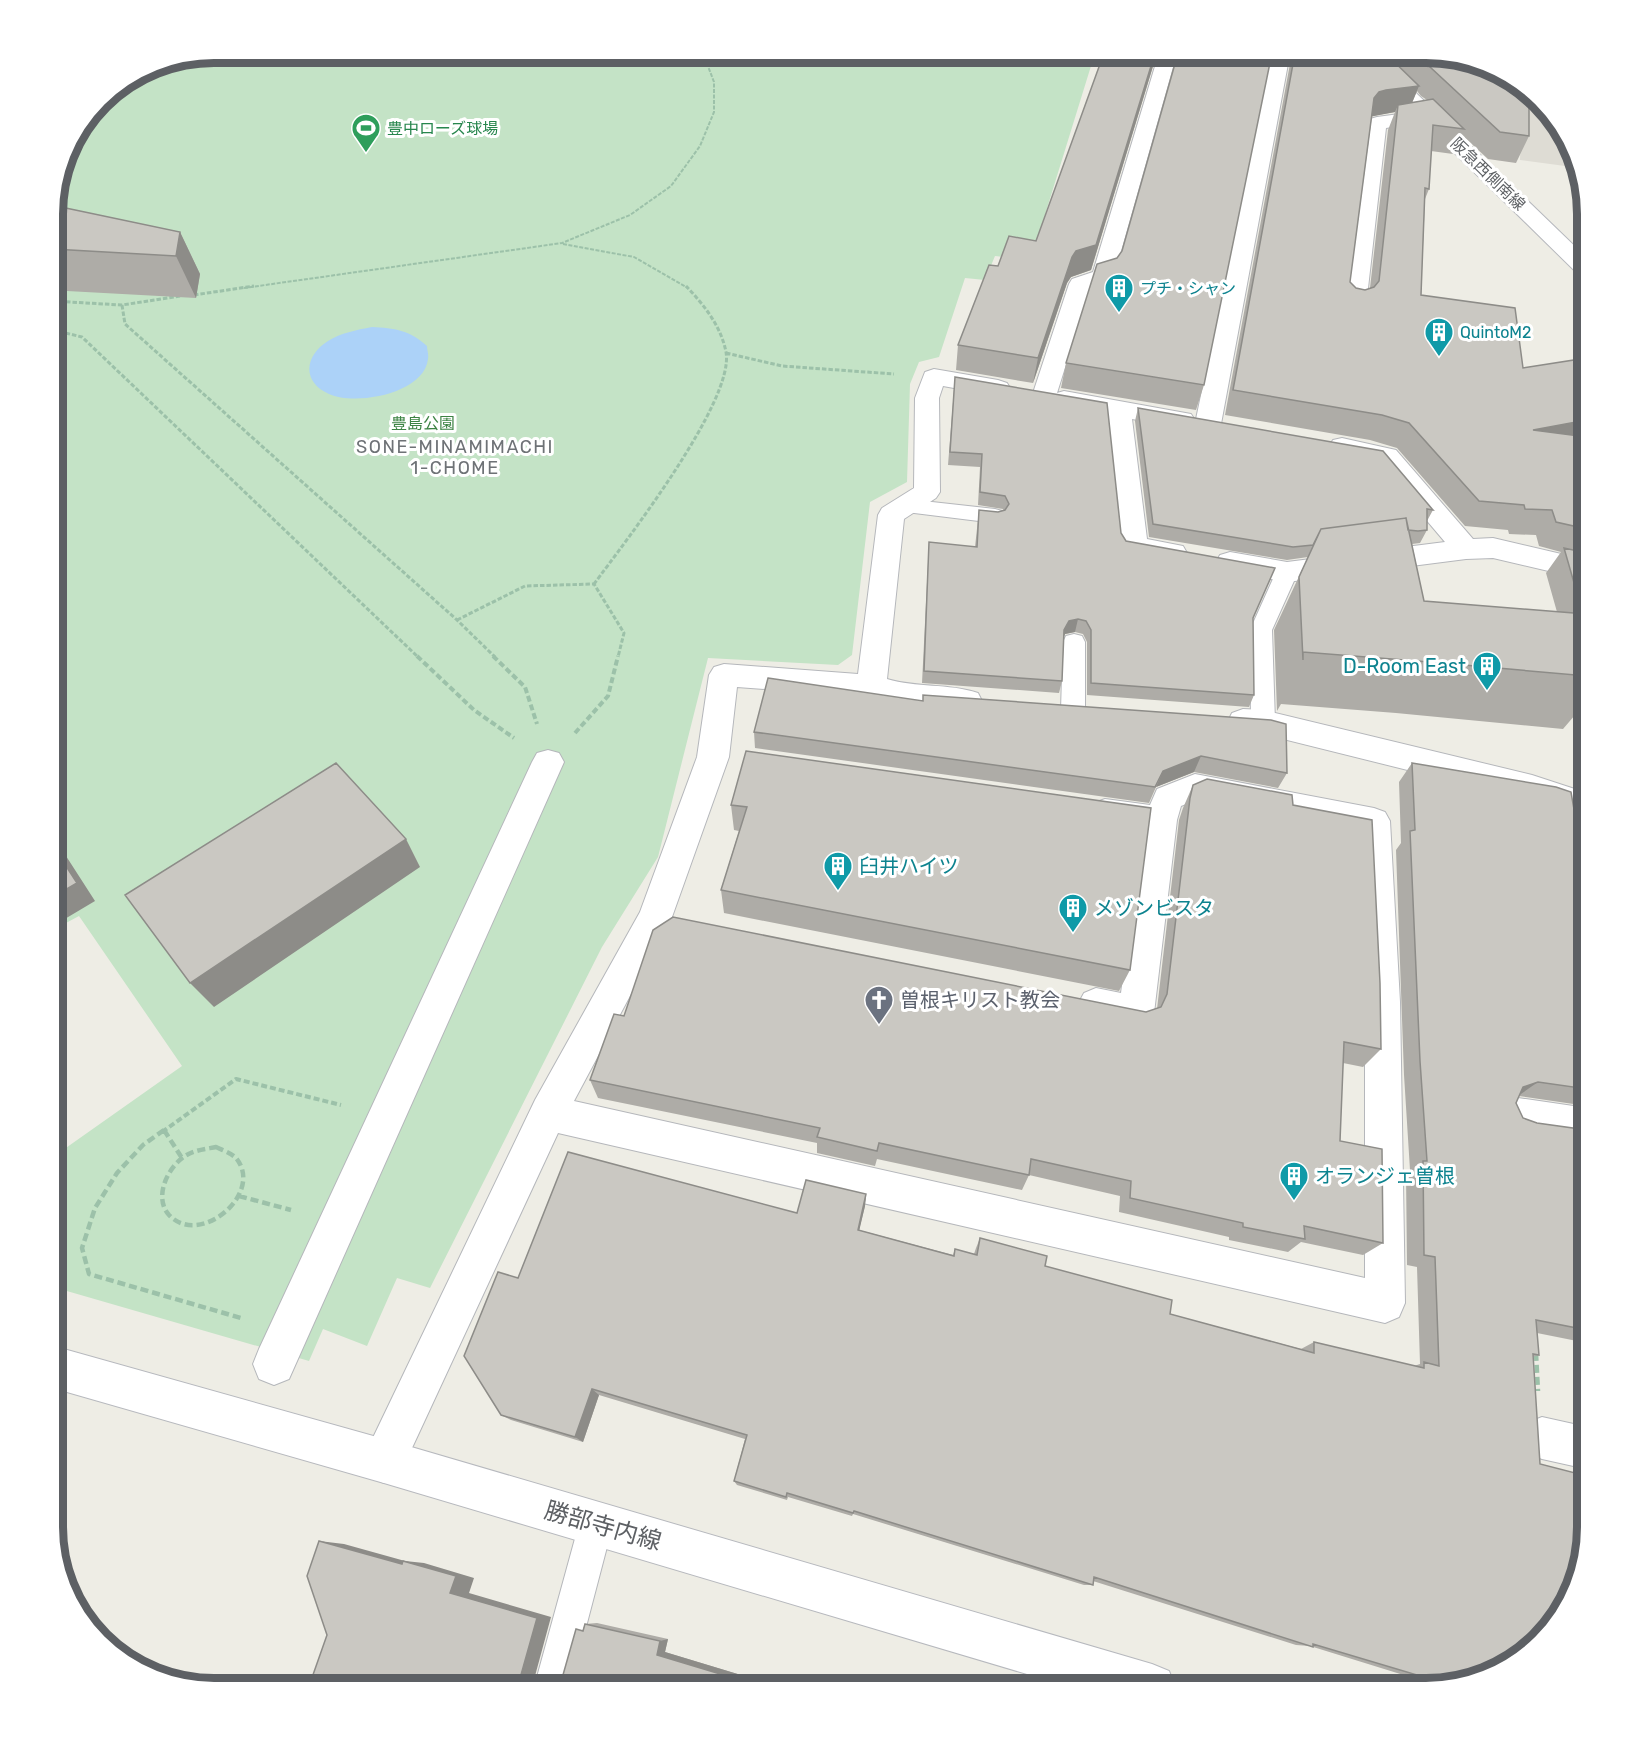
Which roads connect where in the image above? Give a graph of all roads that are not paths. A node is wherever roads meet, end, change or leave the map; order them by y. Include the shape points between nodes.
1 (1165, 63) edge
2 (1279, 63) edge
3 (1373, 63) edge
4 (1429, 116) junction
5 (1577, 260) edge
6 (1354, 306) edge
7 (1044, 396) junction
8 (1118, 409) junction
9 (1312, 441) edge
10 (905, 506) junction
11 (995, 516) edge
12 (1466, 549) junction
13 (1577, 568) edge
14 (1287, 572) junction
15 (1074, 642) dead end
16 (871, 686) junction
17 (994, 704) edge
18 (1074, 710) edge
19 (1216, 719) edge
20 (1263, 722) junction
21 (713, 757) junction
22 (549, 762) road end
23 (748, 762) edge
24 (1577, 803) edge
25 (1079, 809) edge
26 (1161, 820) junction
27 (655, 916) junction
28 (690, 924) edge
29 (1066, 999) edge
30 (548, 1113) junction
31 (1518, 1116) edge
32 (1577, 1125) edge
33 (274, 1364) dead end
34 (63, 1370) edge
35 (1542, 1438) road end
36 (1577, 1446) edge
37 (384, 1461) junction
38 (596, 1524) junction
39 (555, 1678) edge
40 (1115, 1678) edge

1 - 7 street via 1103,276 1080,284
2 - 8 street via 1219,426
3 - 4 street, 阪急西側南線
4 - 5 street, 阪急西側南線
4 - 6 street via 1377,123
7 - 8 street
7 - 10 street via 934,377 927,398 927,492
8 - 14 street via 1134,546
9 - 12 street via 1387,456
10 - 11 lane
10 - 16 street via 891,515
12 - 13 street via 1493,548
12 - 14 street
14 - 20 lane via 1261,630
15 - 18 lane
16 - 17 street via 904,696
16 - 21 street via 724,675
19 - 20 street
20 - 24 street via 1532,788
21 - 23 street
21 - 27 street
22 - 33 street
25 - 26 street
26 - 29 street via 1136,1012
26 - 30 street via 1168,798 1195,787 1374,821 1384,1049 1385,1303
27 - 28 street
27 - 30 street
30 - 37 street
31 - 32 street
34 - 37 street, 勝部寺内線
35 - 36 street
37 - 38 street, 勝部寺内線
38 - 39 lane
38 - 40 street, 勝部寺内線

